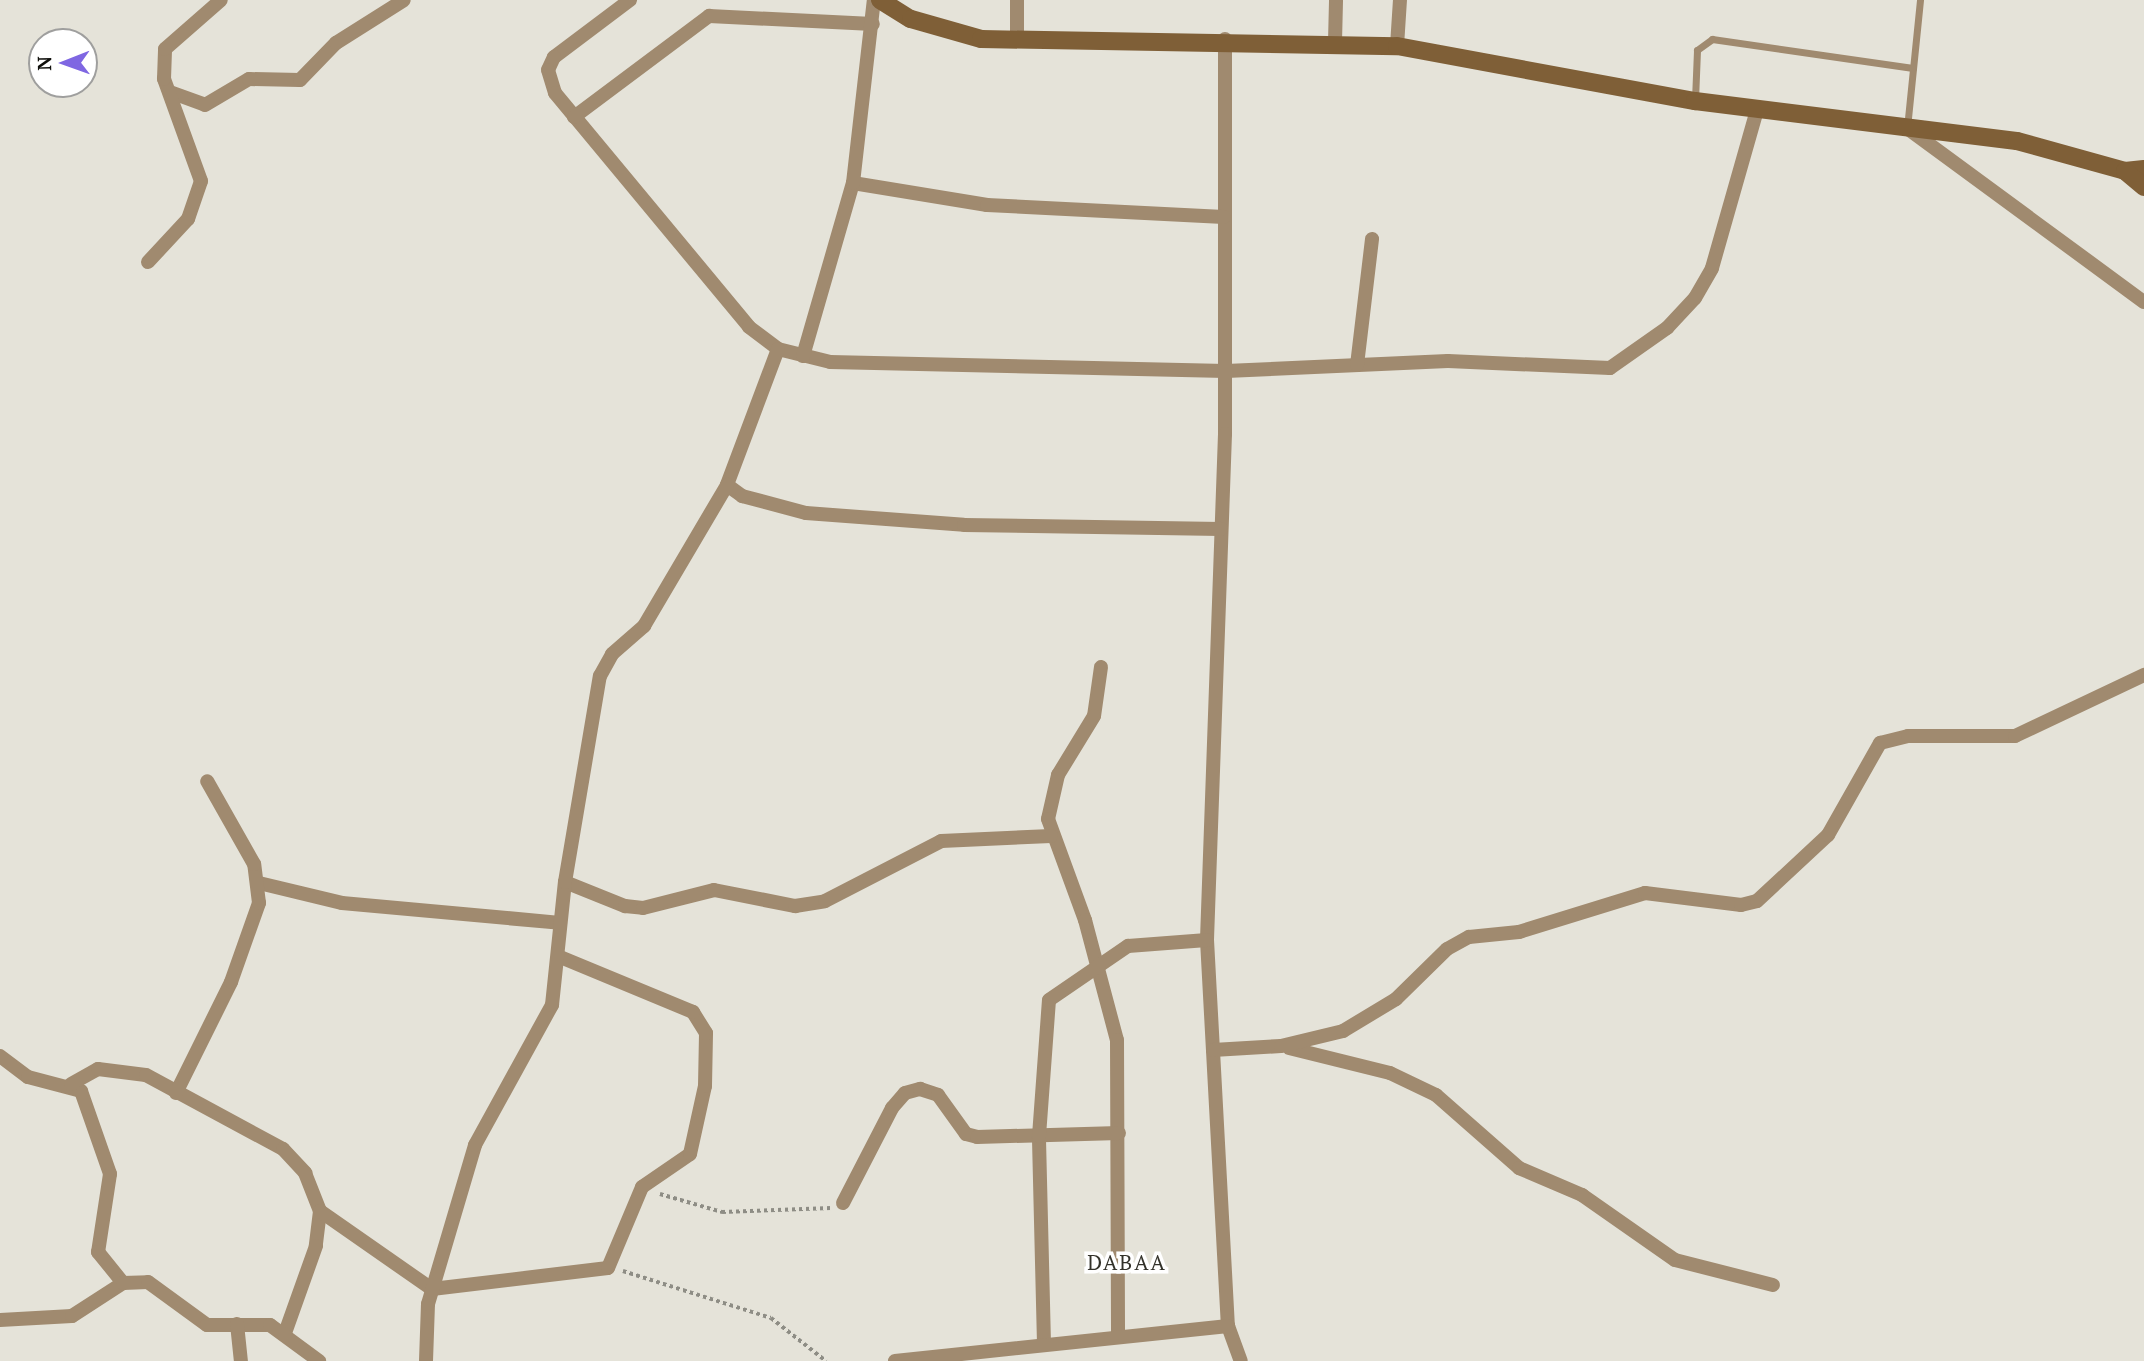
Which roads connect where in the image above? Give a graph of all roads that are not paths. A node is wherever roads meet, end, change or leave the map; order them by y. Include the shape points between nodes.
1 (221, 0) edge
2 (404, 0) edge
3 (630, 0) edge
4 (874, 0) edge
5 (880, 0) edge
6 (1017, 0) edge
7 (1336, 0) edge
8 (1400, 0) edge
9 (1920, 0) edge
10 (873, 24) junction
11 (1225, 39) junction
12 (1017, 41) junction
13 (1335, 42) junction
14 (1397, 46) junction
15 (1913, 68) junction
16 (170, 92) junction
17 (1695, 101) junction
18 (1757, 110) junction
19 (574, 117) junction
20 (1907, 128) junction
21 (2144, 169) edge
22 (2125, 171) junction
23 (853, 183) junction
24 (2144, 187) edge
25 (1224, 217) junction
26 (1372, 239) dead end
27 (148, 262) dead end
28 (2144, 302) edge
29 (778, 348) junction
30 (803, 356) junction
31 (1357, 365) junction
32 (1226, 371) junction
33 (727, 485) junction
34 (1221, 529) junction
35 (1101, 667) dead end
36 (2144, 675) edge
37 (207, 781) dead end
38 (1051, 835) junction
39 (565, 882) junction
40 (259, 883) junction
41 (559, 923) junction
42 (1207, 940) junction
43 (558, 956) junction
44 (1098, 966) junction
45 (1281, 1046) junction
46 (1213, 1050) junction
47 (0, 1056) edge
48 (71, 1084) junction
49 (176, 1093) junction
50 (1119, 1133) junction
51 (1039, 1136) junction
52 (843, 1203) road end
53 (320, 1211) junction
54 (123, 1283) junction
55 (1773, 1285) dead end
56 (432, 1289) junction
57 (0, 1320) edge
58 (237, 1324) junction
59 (1228, 1326) junction
60 (285, 1333) junction
61 (1118, 1337) junction
62 (1044, 1344) junction
63 (241, 1361) edge
64 (319, 1361) edge
65 (426, 1361) edge
66 (895, 1361) edge
67 (1241, 1361) edge

1 - 16 street via 165,49
2 - 16 street via 336,43 300,80 249,79 205,104
3 - 19 street via 554,57 550,83
4 - 10 street
5 - 12 street via 952,34
6 - 12 street
7 - 13 street
8 - 14 street
9 - 15 lane
10 - 19 street via 709,16
10 - 23 street
11 - 12 street
11 - 13 street
11 - 25 street
13 - 14 street
14 - 17 street
15 - 17 lane via 1712,39 1698,50
15 - 20 lane
16 - 27 street via 193,146 199,200
17 - 18 street
18 - 20 street
18 - 31 street via 1712,268 1695,298 1628,360 1610,368
19 - 29 street via 749,327
20 - 22 street via 2017,141
20 - 28 street
21 - 22 street
22 - 24 street
23 - 25 street via 987,205
23 - 30 street
25 - 32 street
26 - 31 street
29 - 30 street
29 - 33 street
30 - 32 street
31 - 32 street
32 - 34 street
33 - 34 street via 742,496 806,513 964,525
33 - 39 street via 678,559 644,626 612,654 600,676
34 - 42 street
35 - 38 street via 1094,716 1050,794
36 - 45 street via 2015,736 1908,736 1880,743 1828,835 1757,901 1741,905 1645,893 1519,932 1469,937 1396,999 1343,1031
37 - 40 street
38 - 39 street via 941,841 825,901 795,906 714,890 625,906
38 - 44 street
39 - 41 street
40 - 41 street via 342,903
40 - 49 street via 254,920 231,982
41 - 43 street
42 - 44 street via 1128,946
42 - 46 street
43 - 56 street via 552,1005 484,1122
43 - 56 street via 693,1012 706,1033 705,1086 690,1154 642,1186 608,1268
44 - 50 street via 1116,1040
44 - 51 street via 1049,1000
45 - 46 street
45 - 55 street via 1390,1073 1436,1095 1519,1168 1582,1195 1675,1259
46 - 59 street
47 - 48 street via 28,1077
48 - 49 street via 114,1068 146,1075
48 - 54 street via 86,1101 110,1174 99,1252
49 - 53 street via 283,1149 305,1173
50 - 51 street
50 - 61 street
51 - 52 street via 966,1134 938,1095 920,1089 905,1093
51 - 62 street
53 - 56 street
53 - 60 street via 316,1246
54 - 57 street via 72,1316
54 - 58 street via 148,1282 164,1289 207,1325
56 - 65 street via 424,1329
58 - 60 street via 270,1325
58 - 63 street
59 - 61 street
59 - 67 street
60 - 64 street
61 - 62 street
62 - 66 street

